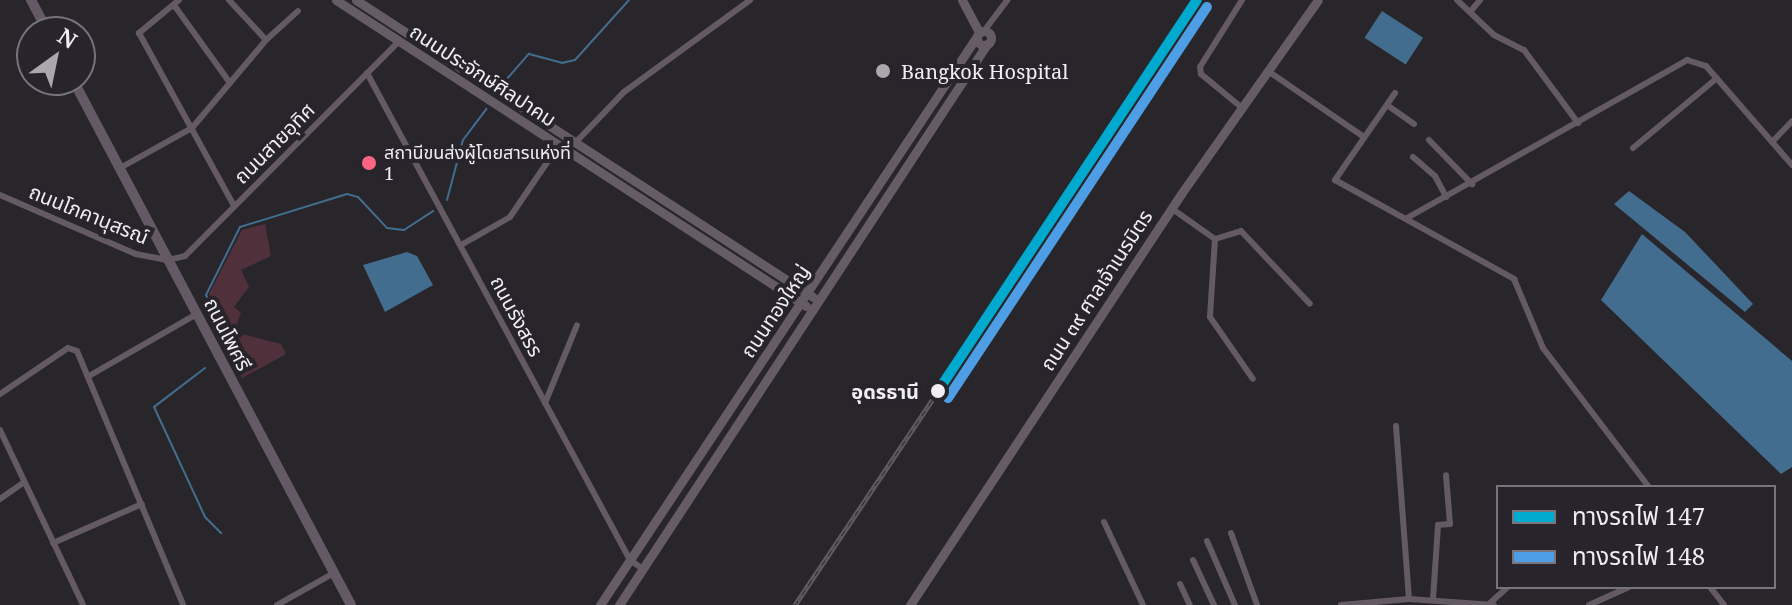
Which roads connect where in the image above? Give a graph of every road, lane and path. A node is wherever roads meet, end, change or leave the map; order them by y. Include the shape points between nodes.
1 (229, 0) edge
2 (336, 0) edge
3 (356, 0) edge
4 (750, 0) edge
5 (962, 0) edge
6 (1007, 0) edge
7 (1242, 0) edge
8 (1318, 0) edge
9 (1457, 0) edge
10 (1480, 0) edge
11 (177, 2) edge
12 (298, 11) dead end
13 (1470, 12) junction
14 (407, 33) junction
15 (980, 33) junction
16 (266, 40) junction
17 (398, 42) junction
18 (956, 69) junction
19 (1267, 70) junction
20 (367, 73) junction
21 (968, 76) junction
22 (1717, 78) junction
23 (485, 82) junction
24 (230, 83) junction
25 (477, 93) junction
26 (1395, 93) dead end
27 (82, 96) edge
28 (1387, 105) junction
29 (1241, 107) junction
30 (1792, 121) edge
31 (1578, 123) junction
32 (1414, 124) dead end
33 (192, 128) junction
34 (1364, 137) junction
35 (1429, 140) dead end
36 (577, 141) junction
37 (1772, 142) junction
38 (559, 145) junction
39 (1633, 148) dead end
40 (569, 152) junction
41 (1413, 157) dead end
42 (1792, 165) edge
43 (120, 168) junction
44 (1472, 184) junction
45 (0, 195) edge
46 (1446, 197) junction
47 (234, 206) junction
48 (680, 208) junction
49 (1171, 208) junction
50 (1407, 218) junction
51 (673, 219) junction
52 (700, 221) junction
53 (692, 232) junction
54 (1215, 239) junction
55 (461, 245) junction
56 (168, 260) junction
57 (804, 299) junction
58 (1310, 304) dead end
59 (815, 306) junction
60 (198, 314) junction
61 (577, 325) dead end
62 (89, 376) junction
63 (1253, 379) dead end
64 (0, 394) edge
65 (545, 403) junction
66 (1396, 426) dead end
67 (0, 430) edge
68 (1446, 475) dead end
69 (24, 482) junction
70 (1647, 485) edge
71 (0, 499) edge
72 (142, 504) junction
73 (1104, 522) dead end
74 (1231, 533) dead end
75 (1207, 541) dead end
76 (53, 543) junction
77 (630, 560) junction
78 (1193, 560) dead end
79 (643, 569) junction
80 (334, 573) junction
81 (1180, 584) dead end
82 (1506, 589) edge
83 (1625, 589) edge
84 (1712, 589) edge
85 (1409, 599) junction
86 (1433, 599) junction
87 (1492, 604) edge
88 (83, 605) edge
89 (183, 605) edge
90 (277, 605) edge
91 (351, 605) edge
92 (600, 605) edge
93 (619, 605) edge
94 (910, 605) edge
95 (1143, 605) edge
96 (1190, 605) edge
97 (1214, 605) edge
98 (1235, 605) edge
99 (1257, 605) edge
100 (1341, 605) edge
101 (1589, 605) edge
102 (1724, 605) edge

1 - 16 street
2 - 17 street, ถนนประจักษ์ศิลปาคม
3 - 14 street, ถนนประจักษ์ศิลปาคม
4 - 36 street via 624,92
5 - 15 street
6 - 15 street
7 - 29 street via 1200,67 1201,74
8 - 19 street, ถนน ๓๙ ศาลเจ้าเนรมิตร
9 - 13 street
10 - 13 street
11 - 24 street
11 - 33 street via 139,33
12 - 16 street
13 - 31 street via 1494,35 1524,50
14 - 17 street
14 - 23 street, ถนนประจักษ์ศิลปาคม
15 - 18 street, ถนนทองใหญ่
15 - 21 street, ถนนทองใหญ่ via 979,43 987,44
16 - 24 street
17 - 20 street, ถนนสายอุทิศ
17 - 25 street, ถนนประจักษ์ศิลปาคม
18 - 21 street
18 - 57 street, ถนนทองใหญ่
19 - 29 street, ถนน ๓๙ ศาลเจ้าเนรมิตร
19 - 34 street
20 - 47 street, ถนนสายอุทิศ
20 - 55 street, ถนนรังสรร
21 - 59 street, ถนนทองใหญ่
22 - 31 street via 1706,66 1687,60
22 - 37 street
22 - 39 street
23 - 25 street
23 - 36 street, ถนนประจักษ์ศิลปาคม
24 - 33 street
25 - 38 street, ถนนประจักษ์ศิลปาคม
26 - 28 street
27 - 43 main road, ถนนโพศรี
28 - 32 street
28 - 34 street
29 - 49 street, ถนน ๓๙ ศาลเจ้าเนรมิตร
30 - 37 street
31 - 44 street
33 - 43 street
33 - 47 street
34 - 50 street via 1335,180
35 - 44 street
36 - 40 street
36 - 48 street, ถนนประจักษ์ศิลปาคม
37 - 42 street
38 - 40 street, ถนนประจักษ์ศิลปาคม
38 - 55 street via 510,217
40 - 51 street, ถนนประจักษ์ศิลปาคม
41 - 46 street via 1435,176
43 - 56 main road, ถนนโพศรี
44 - 46 street
45 - 56 street, ถนนโภคานุสรณ์ via 136,254
46 - 50 street
47 - 56 street, ถนนสายอุทิศ via 185,256
48 - 51 street
48 - 52 street, ถนนประจักษ์ศิลปาคม
49 - 54 street
49 - 94 street, ถนน ๓๙ ศาลเจ้าเนรมิตร
50 - 70 street via 1514,279 1543,348
51 - 53 street, ถนนประจักษ์ศิลปาคม
52 - 53 street
52 - 57 street, ถนนประจักษ์ศิลปาคม
53 - 57 street, ถนนประจักษ์ศิลปาคม
54 - 58 street via 1241,231
54 - 63 street via 1210,317
55 - 65 street, ถนนรังสรร
56 - 60 main road, ถนนโพศรี
57 - 59 street
57 - 77 street, ถนนทองใหญ่
59 - 79 street, ถนนทองใหญ่
60 - 62 street
60 - 80 main road, ถนนโพศรี
61 - 65 street
62 - 64 street via 77,351 68,348
62 - 72 street
65 - 77 street, ถนนรังสรร
66 - 85 street
67 - 69 street
68 - 86 street via 1450,524 1438,525
69 - 71 street
69 - 76 street
72 - 76 street
72 - 89 street
73 - 95 street
74 - 99 street
75 - 98 street
76 - 88 street
77 - 79 street, ถนนรังสรร
77 - 92 street, ถนนทองใหญ่
78 - 97 street
79 - 93 street, ถนนทองใหญ่
80 - 90 street
80 - 91 main road, ถนนโพศรี
81 - 96 street
82 - 87 street
83 - 101 street
84 - 102 street
85 - 86 street
85 - 100 street
86 - 87 street

